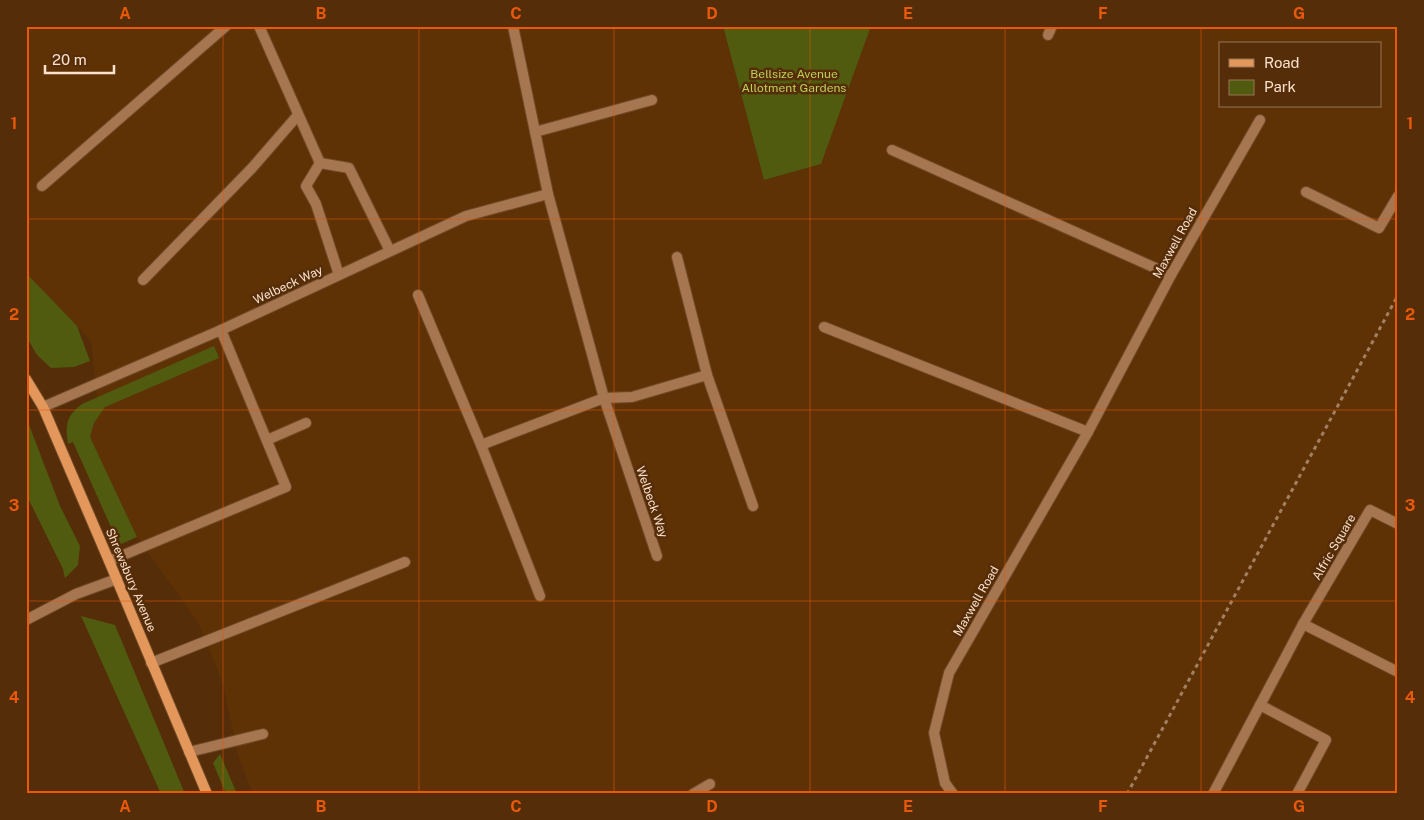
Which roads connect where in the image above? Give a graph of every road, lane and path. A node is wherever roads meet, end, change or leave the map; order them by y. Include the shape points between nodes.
1 (226, 26) edge
2 (259, 26) edge
3 (513, 26) edge
4 (652, 100) dead end
5 (298, 115) junction
6 (1260, 120) dead end
7 (535, 132) junction
8 (892, 150) dead end
9 (320, 163) junction
10 (42, 186) dead end
11 (1306, 192) dead end
12 (548, 194) junction
13 (1398, 196) edge
14 (390, 251) junction
15 (677, 257) dead end
16 (339, 275) junction
17 (1171, 275) junction
18 (143, 280) dead end
19 (418, 295) dead end
20 (1398, 295) edge
21 (824, 327) dead end
22 (221, 330) junction
23 (707, 375) junction
24 (26, 379) edge
25 (604, 398) junction
26 (43, 407) junction
27 (306, 423) dead end
28 (1088, 432) junction
29 (266, 440) junction
30 (481, 446) junction
31 (753, 506) dead end
32 (1398, 524) edge
33 (657, 556) dead end
34 (109, 561) junction
35 (405, 562) dead end
36 (117, 580) junction
37 (540, 596) dead end
38 (26, 620) edge
39 (1303, 624) junction
40 (151, 663) junction
41 (1398, 672) edge
42 (1260, 705) junction
43 (262, 734) dead end
44 (189, 752) junction
45 (710, 784) dead end
46 (207, 794) edge
47 (693, 794) edge
48 (953, 794) edge
49 (1127, 794) edge
50 (1214, 794) edge
51 (1297, 794) edge

1 - 10 street
2 - 5 street
3 - 7 street, Welbeck Way
4 - 7 street
5 - 9 street
5 - 18 street via 252,168
6 - 17 street, Maxwell Road
7 - 12 street, Welbeck Way
8 - 17 street
9 - 14 street via 349,168
9 - 16 street via 306,186 316,204
11 - 13 street via 1379,228
12 - 14 street, Welbeck Way via 466,216
12 - 25 street, Welbeck Way
14 - 16 street, Welbeck Way
15 - 23 street
16 - 22 street, Welbeck Way
17 - 28 street, Maxwell Road
19 - 30 street
20 - 49 path
21 - 28 street
22 - 26 street, Welbeck Way
22 - 29 street
23 - 25 street via 632,397
23 - 31 street
24 - 26 street, Shrewsbury Avenue
25 - 30 street
25 - 33 street, Welbeck Way
26 - 34 street, Shrewsbury Avenue
27 - 29 street
28 - 48 street, Maxwell Road via 949,673 934,734 945,783
29 - 34 street via 286,487
30 - 37 street
32 - 39 street, Alfric Square via 1370,510
34 - 36 street, Shrewsbury Avenue
35 - 40 street
36 - 38 street via 76,594
36 - 40 street, Shrewsbury Avenue
39 - 41 street
39 - 42 street, Alfric Square
40 - 44 street, Shrewsbury Avenue
42 - 50 street, Alfric Square
42 - 51 street via 1326,740
43 - 44 street
44 - 46 street, Shrewsbury Avenue
45 - 47 street

